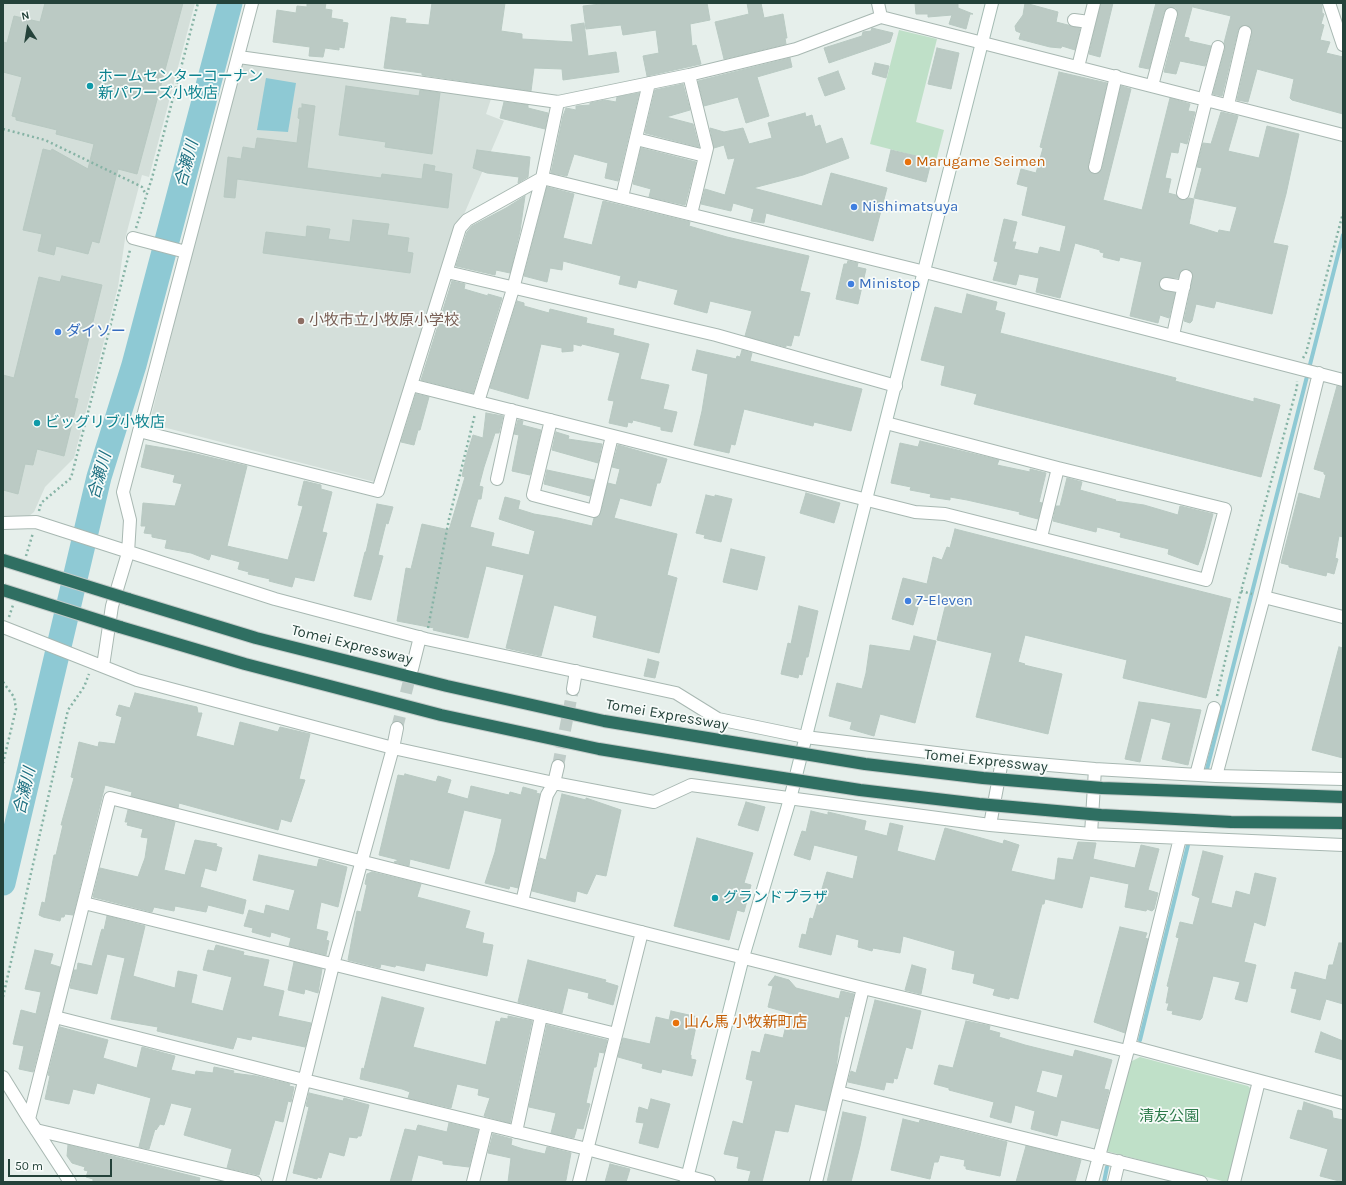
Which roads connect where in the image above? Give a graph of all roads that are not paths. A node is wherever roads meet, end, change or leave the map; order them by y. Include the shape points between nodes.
1 (252, 3) edge
2 (878, 3) edge
3 (992, 3) edge
4 (1094, 3) edge
5 (1329, 3) edge
6 (1171, 14) dead end
7 (881, 17) junction
8 (1074, 20) dead end
9 (1089, 22) junction
10 (1245, 32) dead end
11 (982, 42) junction
12 (1343, 45) edge
13 (1218, 47) dead end
14 (239, 57) junction
15 (1078, 67) junction
16 (689, 75) junction
17 (1116, 76) junction
18 (649, 83) junction
19 (1152, 86) junction
20 (1205, 99) junction
21 (558, 102) junction
22 (1228, 105) junction
23 (1343, 135) edge
24 (636, 139) junction
25 (705, 156) junction
26 (1095, 167) dead end
27 (542, 178) junction
28 (1183, 193) dead end
29 (622, 197) junction
30 (691, 214) junction
31 (133, 238) road end
32 (186, 252) junction
33 (448, 272) junction
34 (924, 272) junction
35 (1166, 284) dead end
36 (513, 288) junction
37 (1173, 335) junction
38 (1308, 371) junction
39 (1343, 380) edge
40 (411, 385) junction
41 (896, 386) junction
42 (478, 402) junction
43 (512, 410) junction
44 (551, 420) junction
45 (886, 423) junction
46 (139, 431) junction
47 (612, 436) junction
48 (1058, 468) junction
49 (497, 479) dead end
50 (866, 498) junction
51 (3, 523) edge
52 (1041, 537) junction
53 (128, 553) junction
54 (3, 560) edge
55 (3, 590) edge
56 (1264, 597) junction
57 (1343, 617) edge
58 (3, 627) edge
59 (423, 638) junction
60 (95, 663) junction
61 (412, 668) tunnel mouth
62 (576, 671) junction
63 (573, 690) tunnel mouth
64 (1214, 708) road end
65 (397, 728) tunnel mouth
66 (805, 737) junction
67 (393, 748) junction
68 (1002, 761) junction
69 (558, 766) tunnel mouth
70 (1095, 769) junction
71 (1196, 775) junction
72 (1216, 776) junction
73 (1343, 779) edge
74 (554, 783) junction
75 (1343, 797) edge
76 (790, 799) junction
77 (1343, 823) edge
78 (990, 825) junction
79 (1091, 834) junction
80 (1180, 838) junction
81 (1343, 844) edge
82 (361, 861) junction
83 (522, 902) junction
84 (84, 903) junction
85 (642, 932) junction
86 (743, 957) junction
87 (333, 965) junction
88 (863, 988) junction
89 (55, 1016) junction
90 (541, 1016) junction
91 (616, 1034) junction
92 (1128, 1048) junction
93 (3, 1077) edge
94 (304, 1080) junction
95 (1260, 1081) junction
96 (838, 1092) junction
97 (1343, 1102) edge
98 (29, 1119) junction
99 (487, 1125) junction
100 (36, 1130) junction
101 (516, 1132) junction
102 (587, 1150) junction
103 (1099, 1156) junction
104 (1119, 1161) junction
105 (687, 1180) edge
106 (70, 1182) edge
107 (255, 1182) edge
108 (280, 1182) edge
109 (473, 1182) edge
110 (579, 1182) edge
111 (708, 1182) edge
112 (816, 1182) edge
113 (1092, 1182) edge
114 (1114, 1182) edge
115 (1201, 1182) edge
116 (1234, 1182) edge

1 - 14 street
2 - 7 street
3 - 11 street
4 - 9 street
5 - 12 street
6 - 19 street
7 - 11 street
7 - 16 street via 796,49
8 - 9 street
9 - 15 street
10 - 22 street
11 - 15 street
11 - 34 street
13 - 20 street
14 - 21 street
14 - 32 street
15 - 17 street
16 - 18 street
16 - 25 street via 707,148
17 - 19 street
17 - 26 street
18 - 21 street
18 - 24 street
19 - 20 street
20 - 22 street
20 - 28 street
21 - 27 street
22 - 23 street
24 - 25 street
24 - 29 street
25 - 30 street
27 - 29 street
27 - 33 street via 467,220 460,228
27 - 36 street
29 - 30 street
30 - 34 street
31 - 32 street
32 - 46 street
33 - 36 street
33 - 40 street
34 - 37 street
34 - 41 street
35 - 37 street via 1185,281
36 - 41 street via 716,335
36 - 42 street
37 - 38 street
38 - 39 street
38 - 56 street
40 - 42 street
40 - 46 street via 378,491
41 - 45 street
42 - 43 street
43 - 44 street
43 - 49 street
44 - 47 street
44 - 47 street via 532,495 594,511
45 - 48 street
45 - 50 street
46 - 53 street via 123,492 130,520
47 - 50 street
48 - 52 street
48 - 52 street via 1225,508 1206,580
50 - 52 street via 914,512 945,514
50 - 66 street
51 - 53 street via 36,522
53 - 59 street via 275,599
53 - 60 street
54 - 75 highway, Tomei Expressway, bridge via 256,638 447,686 604,721 865,764 983,778 1102,788
55 - 77 highway, bridge via 245,664 441,714 673,761 860,790 979,804 1101,815 1231,822
56 - 57 street
56 - 72 street
58 - 60 street
59 - 61 street
59 - 62 street
60 - 67 street via 137,680
62 - 63 street
62 - 66 street via 676,693 718,719
64 - 71 street
65 - 67 street
66 - 68 street
66 - 76 street
67 - 74 street
67 - 82 street
68 - 70 street
68 - 78 street
69 - 74 street
70 - 71 street
70 - 79 street
71 - 72 street
72 - 73 street
74 - 76 street via 654,802 691,785
74 - 83 street via 547,795
76 - 78 street
76 - 86 street
78 - 79 street
79 - 80 street
80 - 81 street
80 - 92 street
82 - 83 street
82 - 84 street via 110,798
82 - 87 street
83 - 85 street
84 - 87 street
84 - 89 street
85 - 86 street
85 - 91 street
86 - 88 street
86 - 105 street
87 - 90 street
87 - 94 street
88 - 92 street
88 - 96 street
89 - 94 street
89 - 98 street
90 - 91 street
90 - 101 street
91 - 102 street
92 - 95 street
92 - 103 street
93 - 98 street
94 - 99 street
94 - 108 street
95 - 97 street
95 - 116 street
96 - 103 street
96 - 112 street
98 - 100 street
99 - 101 street
99 - 109 street
100 - 106 street
100 - 107 street
101 - 102 street
102 - 105 street
102 - 110 street
103 - 104 street
103 - 113 street
104 - 114 street
104 - 115 street
105 - 111 street

